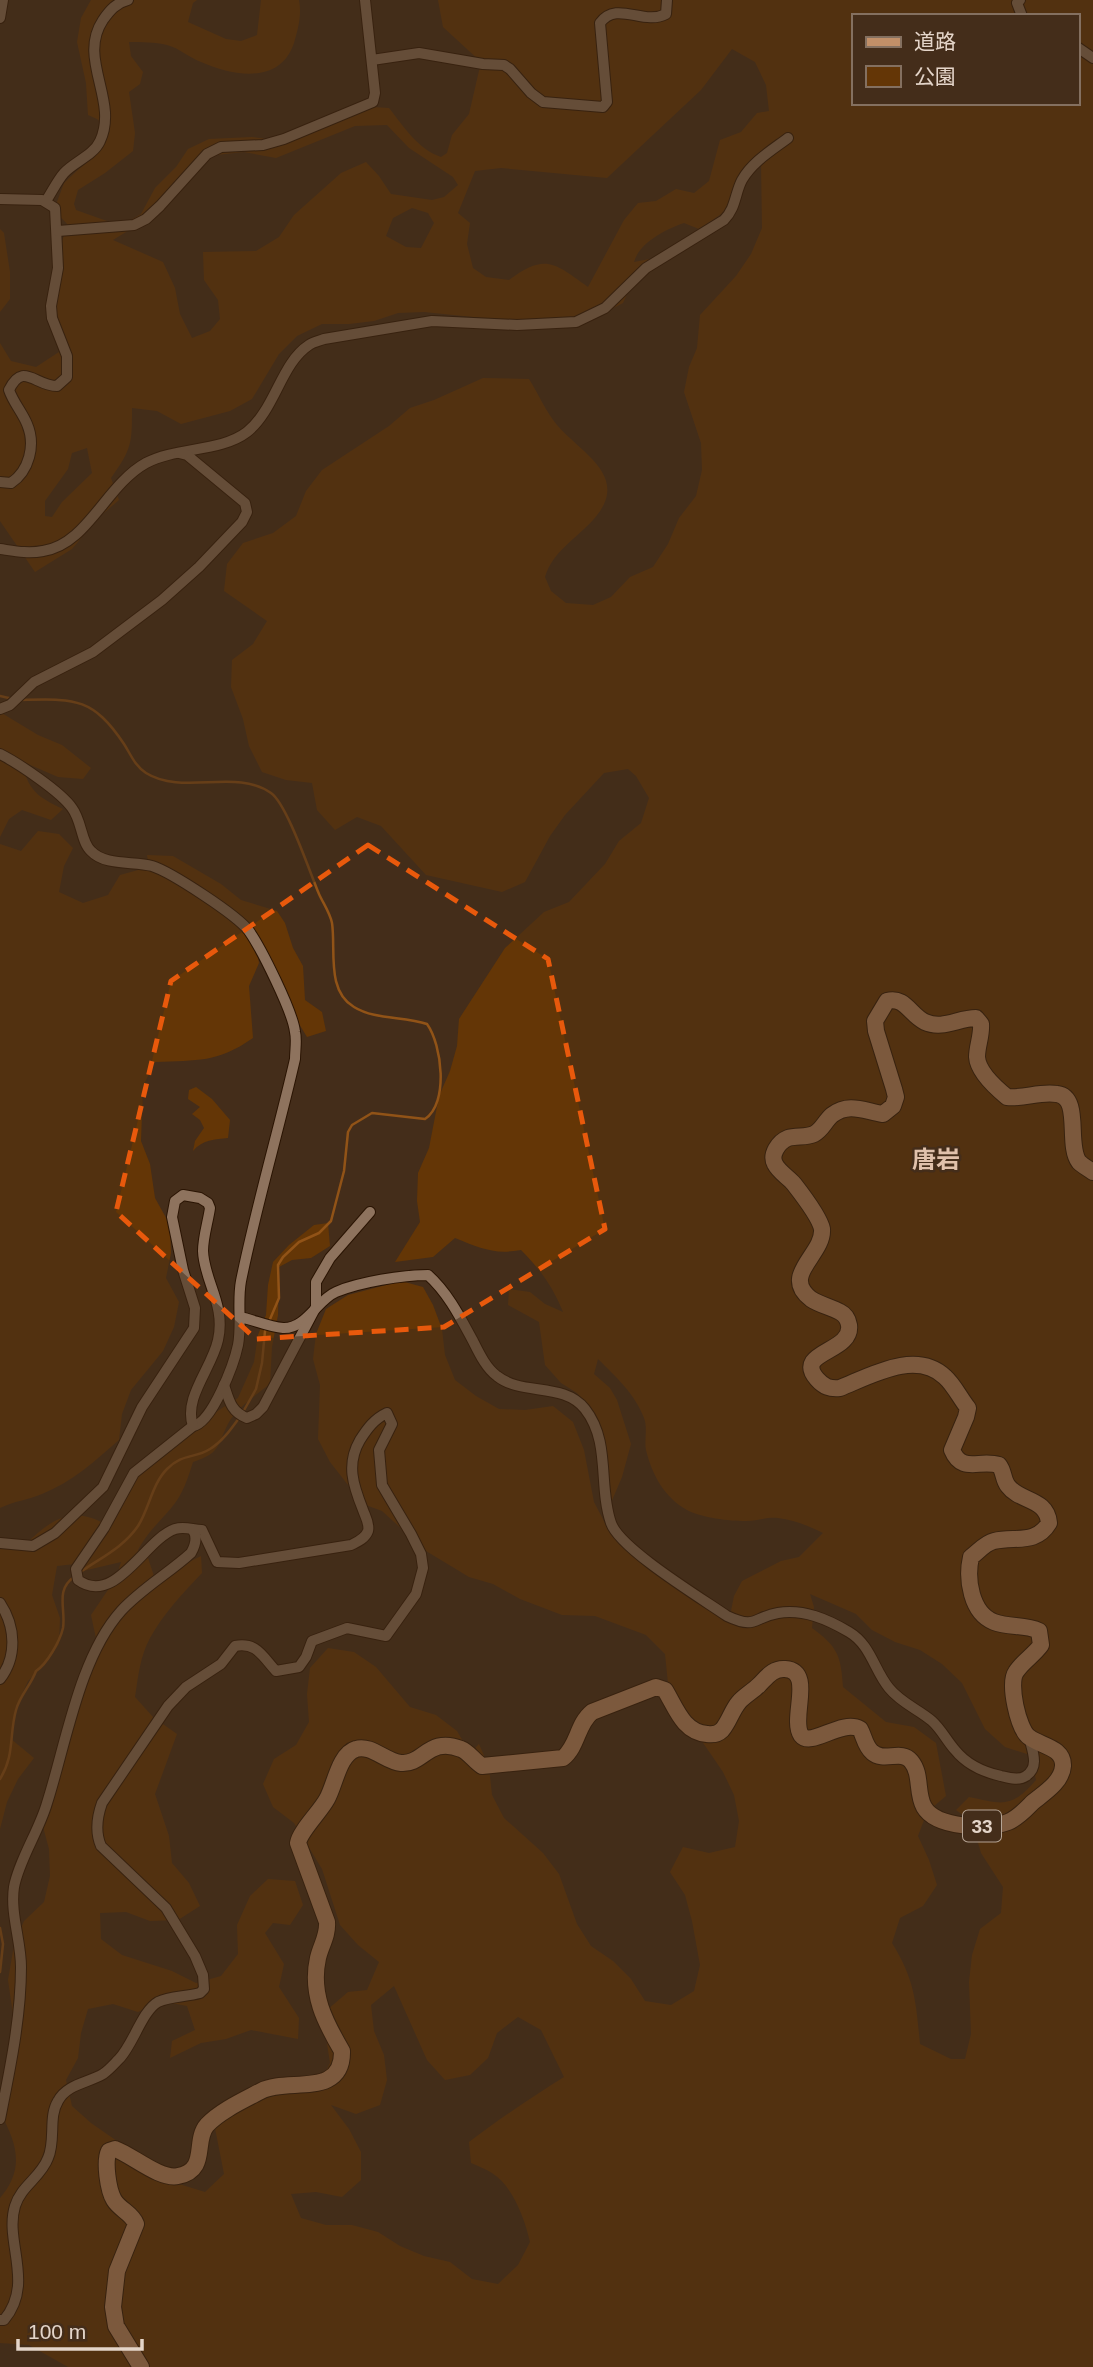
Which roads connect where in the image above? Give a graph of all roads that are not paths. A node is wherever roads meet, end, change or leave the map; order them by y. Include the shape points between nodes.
1 (3, 0) edge
2 (128, 0) edge
3 (365, 0) edge
4 (667, 0) edge
5 (0, 18) edge
6 (372, 60) junction
7 (788, 138) dead end
8 (0, 199) edge
9 (46, 201) junction
10 (58, 231) junction
11 (175, 453) junction
12 (0, 482) edge
13 (0, 549) edge
14 (0, 709) edge
15 (0, 754) edge
16 (1093, 1172) edge
17 (370, 1212) dead end
18 (316, 1307) junction
19 (243, 1318) junction
20 (224, 1385) junction
21 (193, 1426) junction
22 (193, 1530) junction
23 (0, 1544) edge
24 (0, 1603) edge
25 (0, 1679) edge
26 (1029, 1737) junction
27 (0, 2119) edge
28 (0, 2320) edge
29 (141, 2367) edge

1 - 5 street
2 - 9 street via 111,8 93,42 104,103 100,142 62,175
3 - 6 street
4 - 6 street via 666,14 658,18 620,10 600,23 607,102 603,107 543,102 504,65 419,53
6 - 10 street via 373,102 284,139 221,147 207,154 160,206 134,225
7 - 11 street via 753,165 742,180 732,212 646,268 592,315 576,322 517,325 432,321 324,339 309,344 295,359 263,416 248,431
8 - 9 street
9 - 10 street via 55,208
10 - 12 street via 51,306 67,356 67,377 57,386 25,376 14,381 9,390 30,434 30,457 19,477 11,483
11 - 13 street via 134,470 117,484 77,535 60,546 45,551
11 - 14 street via 187,455 244,503 247,512 242,522 162,600 93,652 34,682
15 - 19 street via 72,807 92,853 151,866 235,917 248,930 287,1007 295,1031 295,1059 241,1282
16 - 26 main road via 1074,1152 1067,1098 1059,1094 1007,1097 979,1066 982,1030 976,1018 931,1024 893,999 887,1000 875,1021 896,1097 894,1106 883,1114 846,1108 811,1136 787,1139 774,1154 775,1164 822,1227 821,1240 801,1273 802,1289 848,1319 846,1339 816,1358 813,1374 823,1385 840,1388 897,1364 931,1368 944,1376 968,1409 952,1450 956,1458 968,1465 999,1465 1013,1491 1035,1501 1049,1515 1049,1523 1037,1536 992,1541 971,1558 968,1568 968,1580 983,1614 994,1622 1039,1631 1041,1645 1013,1678 1022,1728
17 - 18 street via 330,1258 316,1282
18 - 19 street via 301,1322 283,1328
18 - 20 street via 256,1414 247,1418 233,1410
18 - 26 street via 334,1292 402,1276 428,1275 441,1287 496,1376 510,1384 571,1397 586,1410 602,1454 611,1524 636,1552 740,1622 756,1622 776,1613 807,1614 852,1634 864,1644 897,1698 932,1721 956,1752 983,1772 1023,1779 1032,1772 1035,1759
19 - 20 street
20 - 21 street via 206,1419
21 - 22 street via 134,1473 76,1569 78,1580 101,1586 167,1534 186,1527
21 - 23 street via 191,1407 214,1355 220,1316 203,1252 210,1208 200,1198 183,1195 175,1201 172,1217 195,1308 194,1328 142,1407 103,1487 33,1546
22 - 27 street via 191,1553 122,1609 102,1638 85,1676 48,1802 19,1870 14,1888 20,2005
22 - 28 street via 202,1530 216,1562 328,1550 363,1539 367,1520 351,1460 366,1430 387,1413 392,1424 379,1450 382,1485 421,1554 423,1568 416,1594 386,1636 346,1628 312,1641 299,1667 276,1671 254,1647 234,1646 221,1664 168,1706 102,1802 97,1838 178,1925 203,1975 204,1989 156,2003 119,2059 58,2101 49,2157 14,2207 18,2281 10,2313
24 - 25 street via 12,1630 12,1656
26 - 29 main road, 33 via 1059,1754 1063,1763 1055,1784 1010,1821 965,1826 930,1814 924,1808 910,1760 871,1752 860,1729 846,1725 813,1739 800,1734 801,1686 798,1676 783,1669 774,1670 740,1701 713,1735 690,1729 665,1690 656,1687 592,1712 563,1758 482,1766 464,1750 442,1745 403,1763 369,1749 349,1752 327,1799 298,1843 327,1922 318,1958 317,1988 325,2022 342,2051 339,2068 325,2081 265,2089 222,2114 208,2124 199,2159 181,2176 162,2174 115,2149 106,2157 112,2198 136,2224 117,2271 113,2307 116,2326

